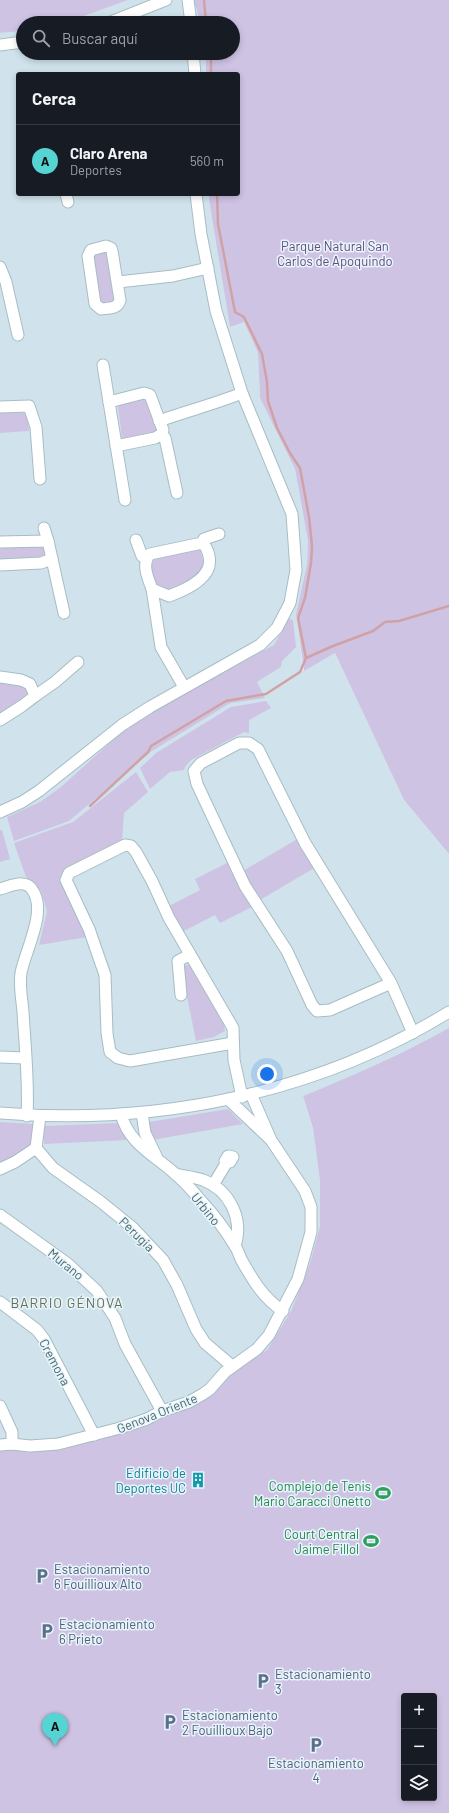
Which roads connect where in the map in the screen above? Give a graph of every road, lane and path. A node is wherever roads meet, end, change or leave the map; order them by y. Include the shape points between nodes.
1 (166, 0) edge
2 (188, 0) edge
3 (126, 16) edge
4 (190, 16) edge
5 (16, 43) edge
6 (0, 45) edge
7 (194, 60) edge
8 (195, 72) edge
9 (196, 196) edge
10 (0, 267) edge
11 (208, 268) junction
12 (118, 282) junction
13 (18, 335) dead end
14 (103, 365) dead end
15 (242, 393) junction
16 (109, 402) junction
17 (0, 408) edge
18 (159, 421) junction
19 (162, 434) junction
20 (116, 446) junction
21 (40, 479) dead end
22 (177, 493) dead end
23 (125, 500) dead end
24 (44, 528) dead end
25 (219, 534) dead end
26 (136, 540) dead end
27 (48, 541) junction
28 (0, 542) edge
29 (202, 543) junction
30 (52, 558) junction
31 (146, 558) junction
32 (0, 565) edge
33 (152, 589) junction
34 (169, 596) junction
35 (64, 613) dead end
36 (155, 617) junction
37 (78, 662) dead end
38 (0, 677) edge
39 (184, 687) junction
40 (35, 696) junction
41 (0, 720) edge
42 (0, 812) edge
43 (0, 889) edge
44 (189, 954) junction
45 (391, 983) junction
46 (181, 995) dead end
47 (449, 1012) edge
48 (413, 1033) junction
49 (234, 1043) junction
50 (0, 1057) edge
51 (25, 1058) junction
52 (246, 1096) junction
53 (228, 1099) junction
54 (142, 1113) junction
55 (0, 1114) edge
56 (121, 1114) junction
57 (27, 1116) junction
58 (40, 1116) junction
59 (271, 1140) junction
60 (36, 1148) junction
61 (157, 1158) junction
62 (227, 1162) dead end
63 (0, 1169) edge
64 (175, 1174) junction
65 (213, 1185) junction
66 (0, 1215) edge
67 (235, 1246) junction
68 (0, 1302) edge
69 (283, 1310) junction
70 (232, 1366) junction
71 (0, 1406) edge
72 (162, 1411) junction
73 (94, 1435) junction
74 (12, 1444) junction
75 (0, 1445) edge

1 - 3 street
2 - 4 street
5 - 6 street
7 - 8 street
9 - 11 street
10 - 13 street
11 - 12 street via 173,276
11 - 15 street via 216,311
12 - 12 street via 112,249 106,246 91,250 88,256 98,307 115,307 118,304
14 - 16 street
15 - 18 street
15 - 39 street via 292,514 296,570 293,592 286,612 271,635 241,656
16 - 18 street via 144,393 150,395
16 - 20 street
17 - 21 street via 29,406 36,427
18 - 19 street
19 - 20 street via 155,438
19 - 22 street
20 - 23 street
24 - 27 street
25 - 29 street via 204,539
26 - 31 street via 142,556
27 - 28 street
27 - 30 street
29 - 31 street via 150,554
29 - 34 street via 210,557 207,572 196,582
30 - 32 street via 41,563
30 - 35 street
31 - 33 street via 145,565
33 - 34 street
33 - 36 street
34 - 36 street
36 - 39 street via 160,647
37 - 40 street
38 - 40 street via 30,684
39 - 42 street via 122,725 40,791
40 - 41 street
43 - 51 street via 21,883 33,890 36,897 35,928 24,959 20,981
44 - 46 street via 178,961
44 - 49 street, Genova Oriente via 233,1028
44 - 49 street, Genova Oriente via 131,846 116,848 69,873 66,880 89,929 105,975 110,1052 118,1058 130,1061
45 - 45 street via 306,843 258,749 249,744 239,743 202,763 194,772 196,784 245,886 287,951 317,1011 330,1010
45 - 48 street
47 - 48 street
48 - 52 street via 340,1066
49 - 52 street, Genova Oriente via 234,1060
50 - 51 street
51 - 57 street via 28,1077
52 - 53 street
52 - 59 street, Genova Oriente
53 - 54 street
53 - 59 street, Genova Oriente
54 - 56 street
54 - 61 street, Urbino via 145,1133
55 - 57 street
56 - 58 street
56 - 61 street, Urbino via 124,1126 134,1141
57 - 58 street
58 - 60 street
59 - 69 street, Genova Oriente via 305,1191 310,1208 310,1232 306,1251 298,1279
60 - 63 street
60 - 70 street, Perugia via 53,1168 133,1228 163,1260 205,1343
61 - 64 street, Urbino
62 - 65 street
64 - 65 street, Urbino
64 - 67 street, Urbino via 211,1212
65 - 67 street, Urbino via 228,1198 236,1214 238,1238
66 - 72 street, Murano via 68,1264 97,1291 115,1318 125,1344
67 - 69 street, Urbino via 251,1278 270,1301
68 - 73 street, Cremona via 44,1339
69 - 70 street, Genova Oriente via 263,1343
70 - 72 street, Genova Oriente via 203,1394 189,1402
71 - 74 street via 12,1432
72 - 73 street, Genova Oriente via 137,1423
73 - 74 street, Genova Oriente via 58,1444
74 - 75 street, Genova Oriente

